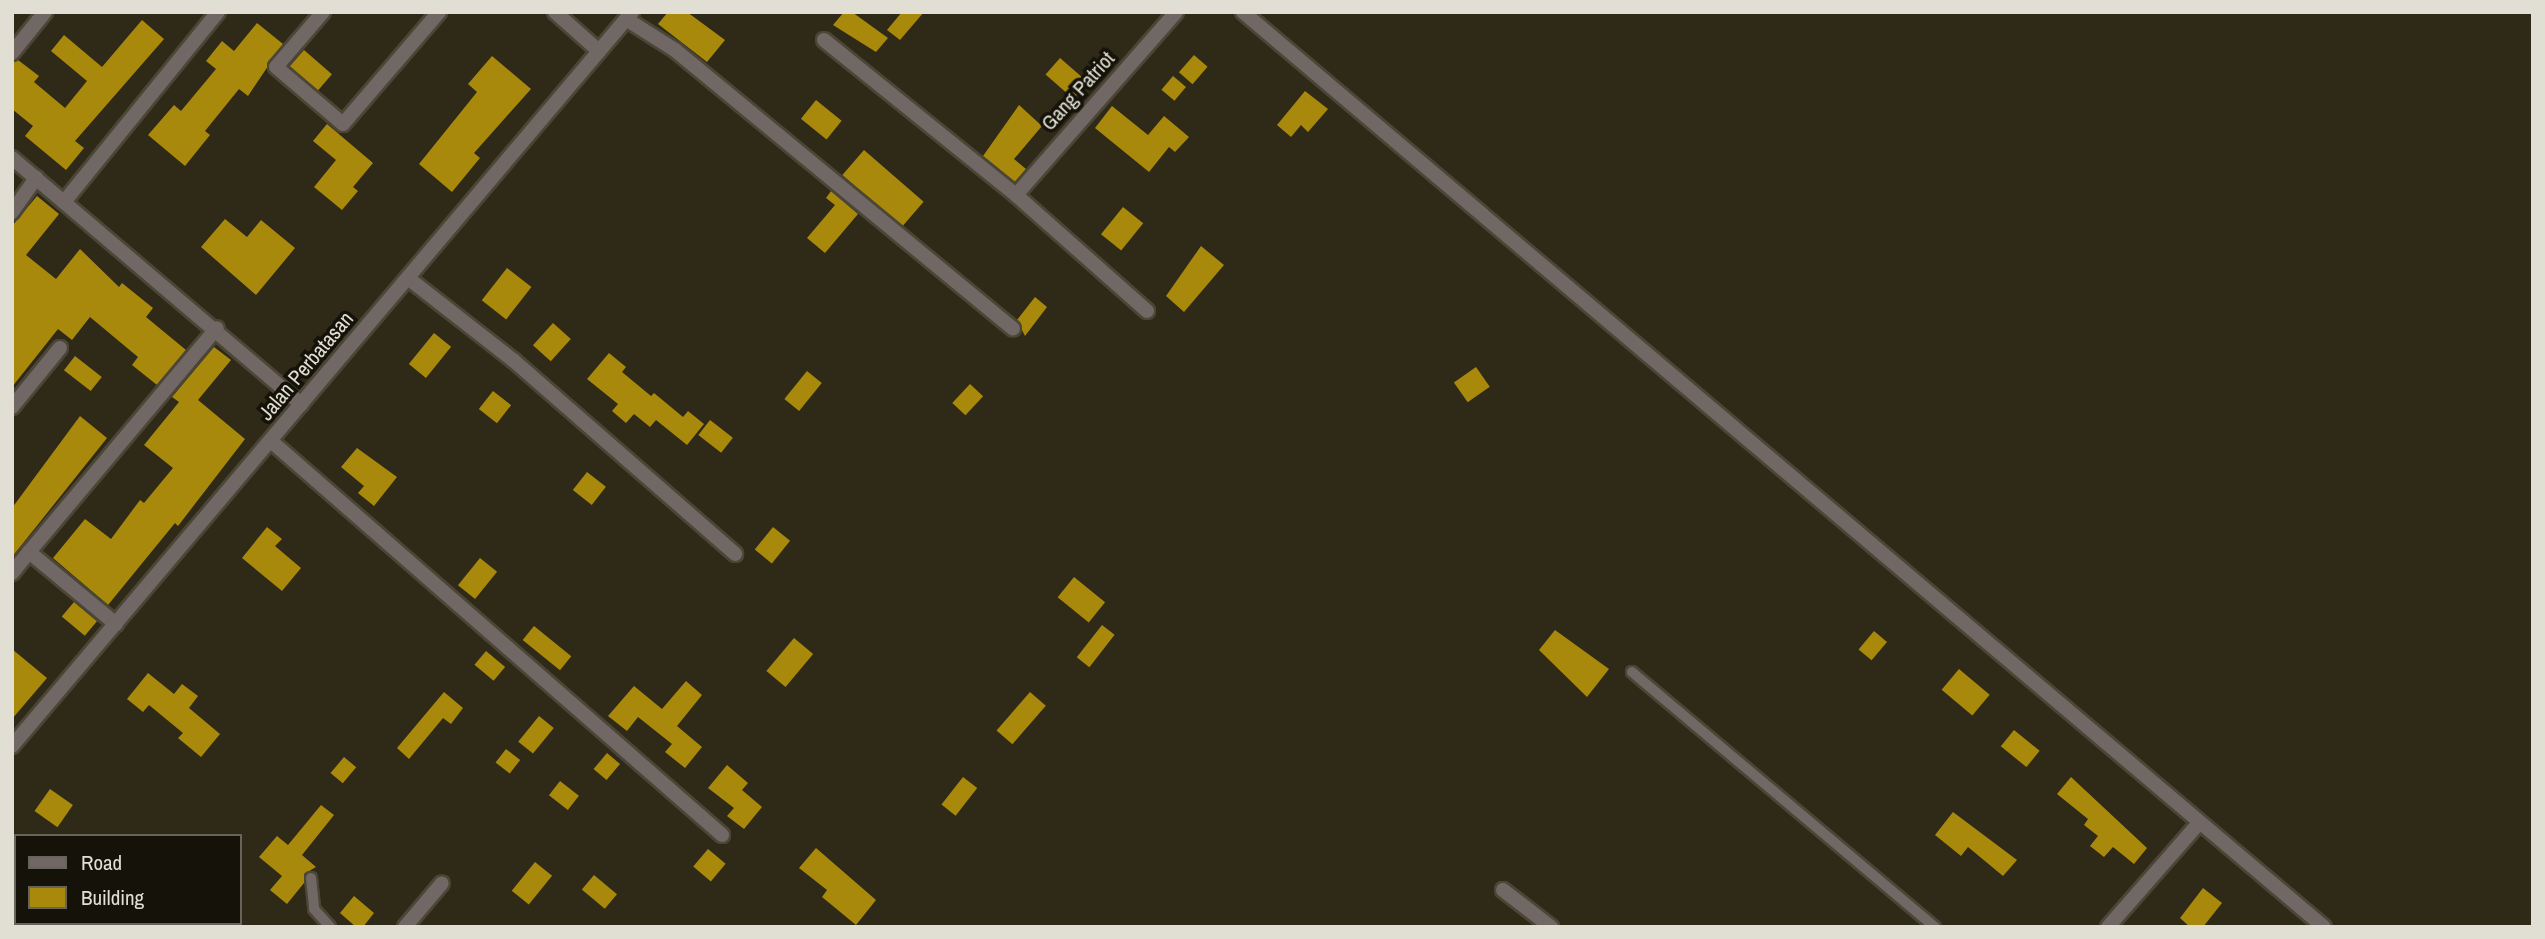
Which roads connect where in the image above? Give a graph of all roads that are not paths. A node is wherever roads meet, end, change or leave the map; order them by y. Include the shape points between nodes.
1 (45, 12) edge
2 (218, 12) edge
3 (323, 12) edge
4 (439, 12) edge
5 (555, 12) edge
6 (1176, 12) edge
7 (1243, 12) edge
8 (629, 16) edge
9 (824, 40) dead end
10 (599, 51) junction
11 (12, 53) edge
12 (12, 158) edge
13 (36, 178) junction
14 (1014, 194) junction
15 (64, 202) junction
16 (12, 212) edge
17 (408, 278) junction
18 (1147, 311) dead end
19 (217, 328) junction
20 (1013, 329) dead end
21 (60, 348) dead end
22 (301, 404) junction
23 (12, 407) edge
24 (271, 441) junction
25 (29, 552) junction
26 (735, 554) dead end
27 (12, 573) edge
28 (116, 624) junction
29 (1632, 672) dead end
30 (12, 746) edge
31 (2199, 823) junction
32 (722, 835) dead end
33 (311, 878) dead end
34 (442, 883) dead end
35 (1503, 890) dead end
36 (331, 927) edge
37 (405, 927) edge
38 (1551, 927) edge
39 (1935, 927) edge
40 (2108, 927) edge
41 (2324, 927) edge

1 - 11 street
2 - 15 street
3 - 4 street via 276,67 343,124
5 - 10 street
6 - 14 street, Gang Patriot
7 - 31 street
8 - 10 street, Jalan Perbatasan
8 - 20 street
9 - 14 street
10 - 17 street, Jalan Perbatasan
12 - 13 street
13 - 15 street
13 - 16 street
14 - 18 street
15 - 19 street
17 - 22 street, Jalan Perbatasan
17 - 26 street via 513,360
19 - 22 street
19 - 25 street
21 - 23 street
22 - 24 street, Jalan Perbatasan
24 - 28 street, Jalan Perbatasan
24 - 32 street
25 - 27 street
25 - 28 street
28 - 30 street, Jalan Perbatasan
29 - 39 lane
31 - 40 street
31 - 41 street
33 - 36 lane via 314,909
34 - 37 street
35 - 38 street

